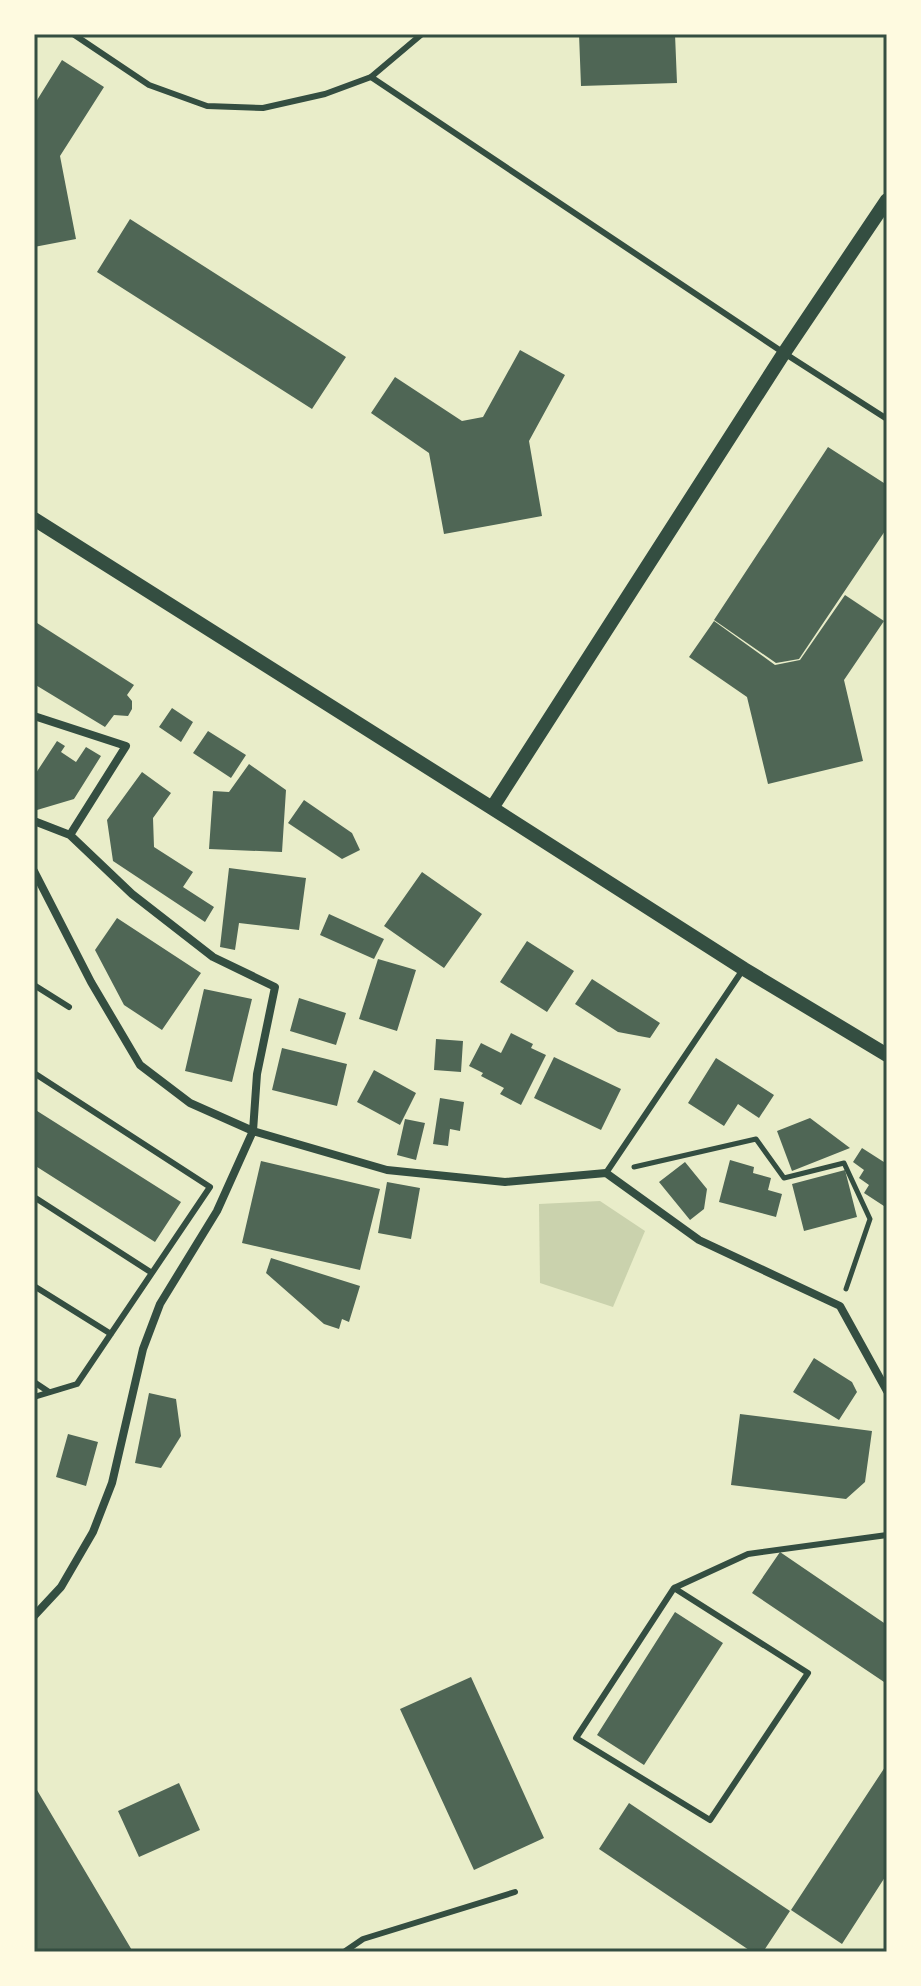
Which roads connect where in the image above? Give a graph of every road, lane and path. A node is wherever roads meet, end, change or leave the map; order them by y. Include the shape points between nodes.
1 (73, 34) edge
2 (422, 34) edge
3 (371, 77) junction
4 (887, 200) edge
5 (784, 353) junction
6 (887, 419) edge
7 (34, 519) edge
8 (34, 716) edge
9 (492, 808) junction
10 (34, 821) edge
11 (70, 835) junction
12 (34, 871) edge
13 (744, 969) junction
14 (34, 985) edge
15 (69, 1007) dead end
16 (887, 1055) edge
17 (34, 1073) edge
18 (253, 1131) junction
19 (606, 1173) junction
20 (34, 1197) edge
21 (152, 1273) junction
22 (34, 1286) edge
23 (840, 1306) junction
24 (111, 1334) junction
25 (34, 1382) edge
26 (887, 1391) edge
27 (49, 1392) junction
28 (34, 1397) edge
29 (887, 1535) edge
30 (674, 1588) junction
31 (34, 1616) edge
32 (515, 1892) dead end
33 (344, 1952) edge

1 - 3 lane via 149,85 207,106 263,108
2 - 3 lane
3 - 5 lane
4 - 5 street
5 - 6 lane
5 - 9 street
7 - 9 street
8 - 11 street via 126,746
9 - 13 street
10 - 11 street
11 - 18 street via 132,894 213,957 275,987 257,1074
12 - 18 street via 140,1065 190,1103
13 - 16 street
13 - 19 lane
14 - 15 lane
17 - 21 lane via 210,1187
18 - 19 street via 387,1170 505,1182
18 - 31 street via 217,1211 160,1304 143,1349 112,1483 93,1532 61,1587
19 - 23 street via 699,1240
19 - 23 path via 756,1139 784,1178 844,1163 870,1219
20 - 21 lane
21 - 24 lane
22 - 24 lane
23 - 26 street
24 - 27 lane via 77,1384
25 - 27 lane
27 - 28 lane
29 - 30 lane via 748,1554
30 - 30 lane via 576,1738 710,1820 808,1673
32 - 33 lane via 363,1939

